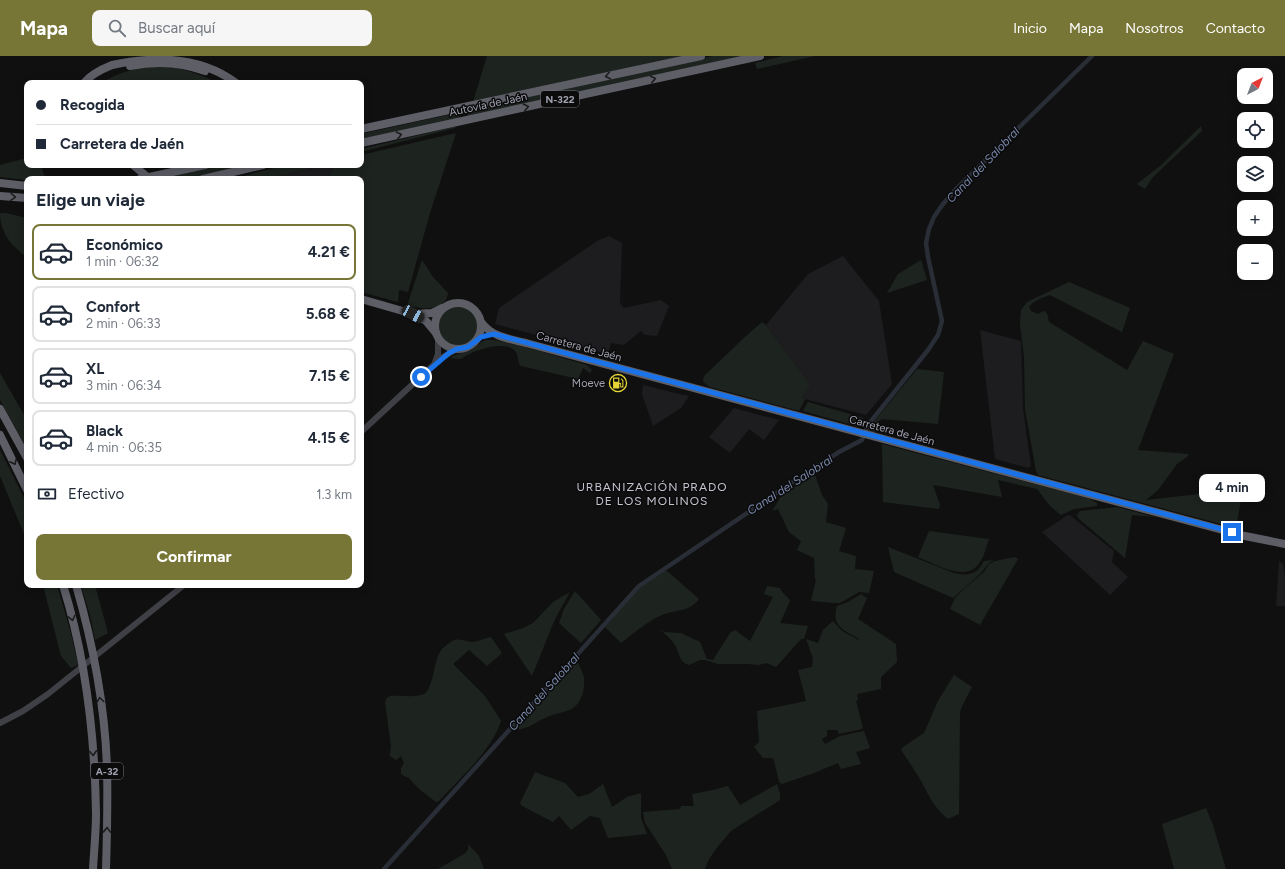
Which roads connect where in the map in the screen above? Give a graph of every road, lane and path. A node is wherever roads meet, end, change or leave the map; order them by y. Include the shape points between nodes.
1 (701, 56) edge
2 (760, 56) edge
3 (87, 80) edge
4 (95, 80) edge
5 (222, 80) edge
6 (231, 80) edge
7 (364, 128) edge
8 (364, 142) edge
9 (137, 168) edge
10 (190, 168) edge
11 (250, 168) edge
12 (253, 168) edge
13 (146, 176) edge
14 (154, 176) edge
15 (216, 176) edge
16 (235, 176) edge
17 (0, 183) edge
18 (24, 186) edge
19 (0, 196) edge
20 (24, 198) edge
21 (364, 300) edge
22 (444, 307) junction
23 (413, 314) junction
24 (481, 322) junction
25 (494, 334) junction
26 (437, 335) junction
27 (474, 343) junction
28 (457, 349) junction
29 (432, 366) junction
30 (0, 409) edge
31 (364, 429) edge
32 (0, 435) edge
33 (24, 453) edge
34 (24, 484) edge
35 (1285, 544) edge
36 (64, 588) edge
37 (77, 588) edge
38 (180, 588) edge
39 (0, 723) edge
40 (93, 869) edge
41 (106, 869) edge

1 -> 7 highway, Autovía de Jaén / N-322
8 -> 2 highway, Autovía de Jaén / N-322
3 - 6 highway via 95,73 117,64 155,57 188,60 214,69
4 - 5 highway via 128,66 155,63 183,65 212,74
9 - 13 highway
10 - 14 highway
11 - 15 highway
12 - 16 highway
17 - 18 highway
19 -> 20 highway
21 - 23 highway
22 - 23 highway via 432,312
22 - 24 highway via 459,302 469,305 477,312
22 - 26 highway via 435,321
23 - 26 highway via 426,321
24 - 25 highway, Carretera de Jaén
24 - 27 highway via 480,333
25 - 27 highway via 481,337
25 - 35 highway, Carretera de Jaén via 1245,536
26 - 28 highway via 444,344
26 - 29 street via 438,354
27 - 28 highway
28 - 29 street
29 - 31 street
30 - 33 highway
32 -> 34 highway
36 -> 40 highway, A-32 via 80,651 91,721 96,815
41 -> 37 highway, A-32 via 107,767 102,718 91,642
38 - 39 street via 48,694

